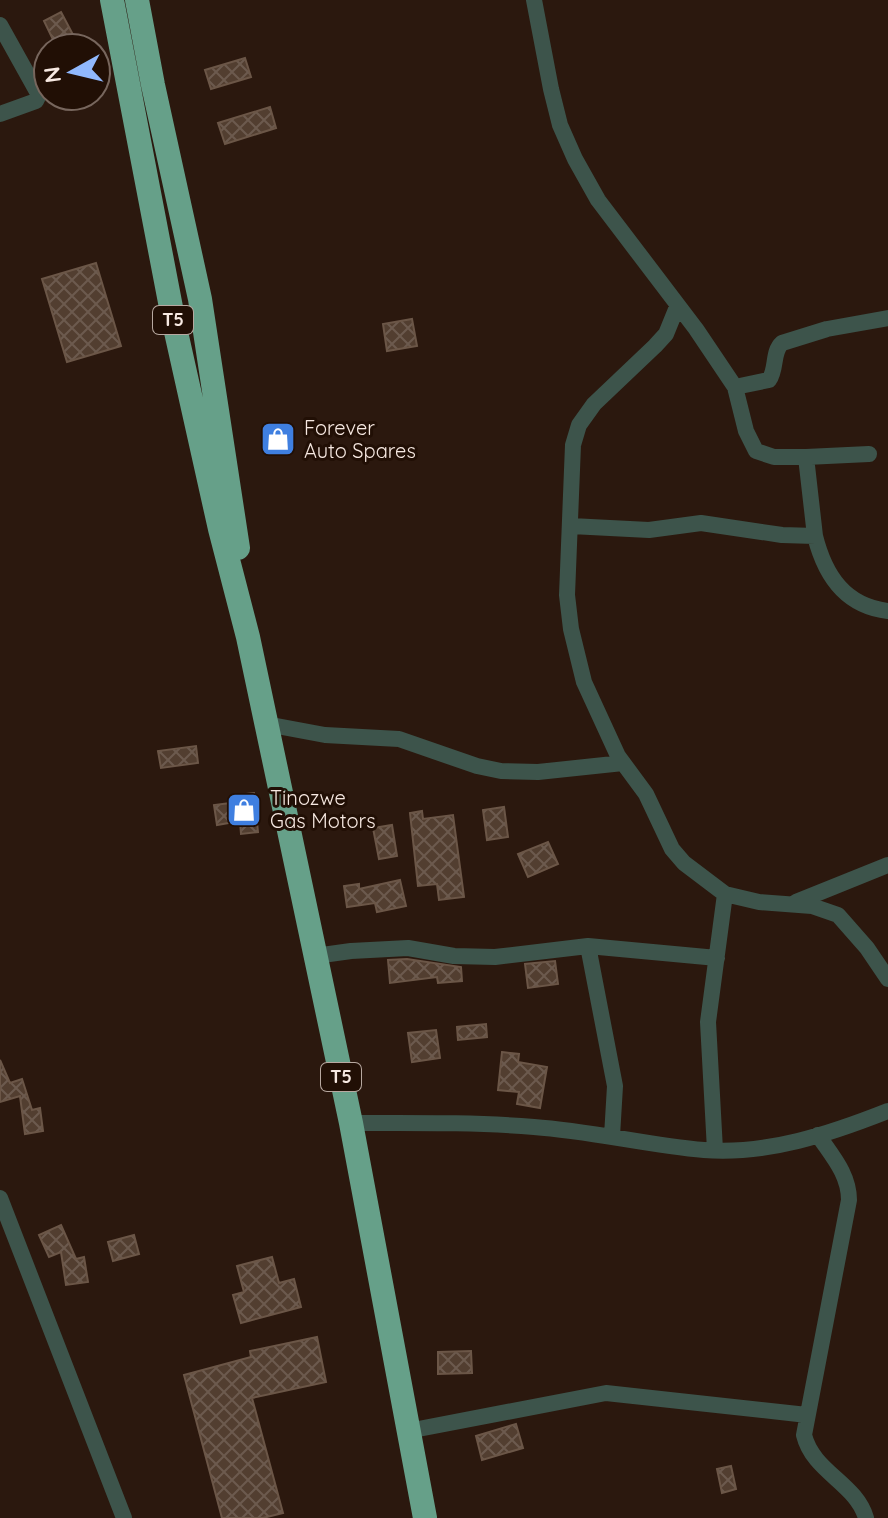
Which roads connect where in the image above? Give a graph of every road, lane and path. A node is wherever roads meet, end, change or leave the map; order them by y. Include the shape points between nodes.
1 (112, 0) edge
2 (137, 0) edge
3 (534, 0) edge
4 (0, 25) edge
5 (0, 114) edge
6 (677, 307) junction
7 (888, 318) edge
8 (735, 387) junction
9 (869, 454) dead end
10 (806, 457) junction
11 (571, 526) junction
12 (815, 536) junction
13 (888, 611) edge
14 (248, 637) junction
15 (266, 724) junction
16 (623, 763) junction
17 (888, 865) edge
18 (725, 894) junction
19 (791, 904) junction
20 (588, 946) junction
21 (315, 956) junction
22 (717, 958) junction
23 (888, 979) edge
24 (888, 1111) edge
25 (351, 1123) junction
26 (818, 1135) junction
27 (612, 1136) junction
28 (715, 1150) junction
29 (0, 1198) edge
30 (807, 1415) junction
31 (408, 1431) junction
32 (124, 1518) edge
33 (425, 1518) edge
34 (866, 1518) edge

1 - 14 highway, T5 via 174,323
2 - 14 highway, T5 via 200,299
3 - 6 street via 560,125 575,159 598,200
4 - 5 street via 39,95 36,101
6 - 8 street
6 - 11 street via 666,334 579,425 573,445
7 - 8 street via 782,343 769,380
8 - 10 street via 756,451
9 - 10 street
10 - 12 street
11 - 12 street via 649,530 701,523
11 - 16 street via 571,629 584,682
12 - 13 street via 824,568 847,595 859,605
14 - 15 highway, T5
15 - 16 street via 325,735 399,739 501,771
15 - 21 highway, T5
16 - 18 street via 646,794 672,849
17 - 19 street
18 - 19 street
18 - 22 street
19 - 23 street via 838,915
20 - 21 street via 495,957 408,948
20 - 22 street
20 - 27 street via 615,1086
21 - 25 highway, T5
22 - 28 street via 707,1041
24 - 26 street
25 - 27 street via 535,1127
25 - 31 highway, T5
26 - 28 street via 771,1146
26 - 30 street via 848,1180 849,1200
27 - 28 street
29 - 32 street
30 - 31 street via 606,1393
30 - 34 street via 804,1435 810,1451 858,1501
31 - 33 highway, T5

